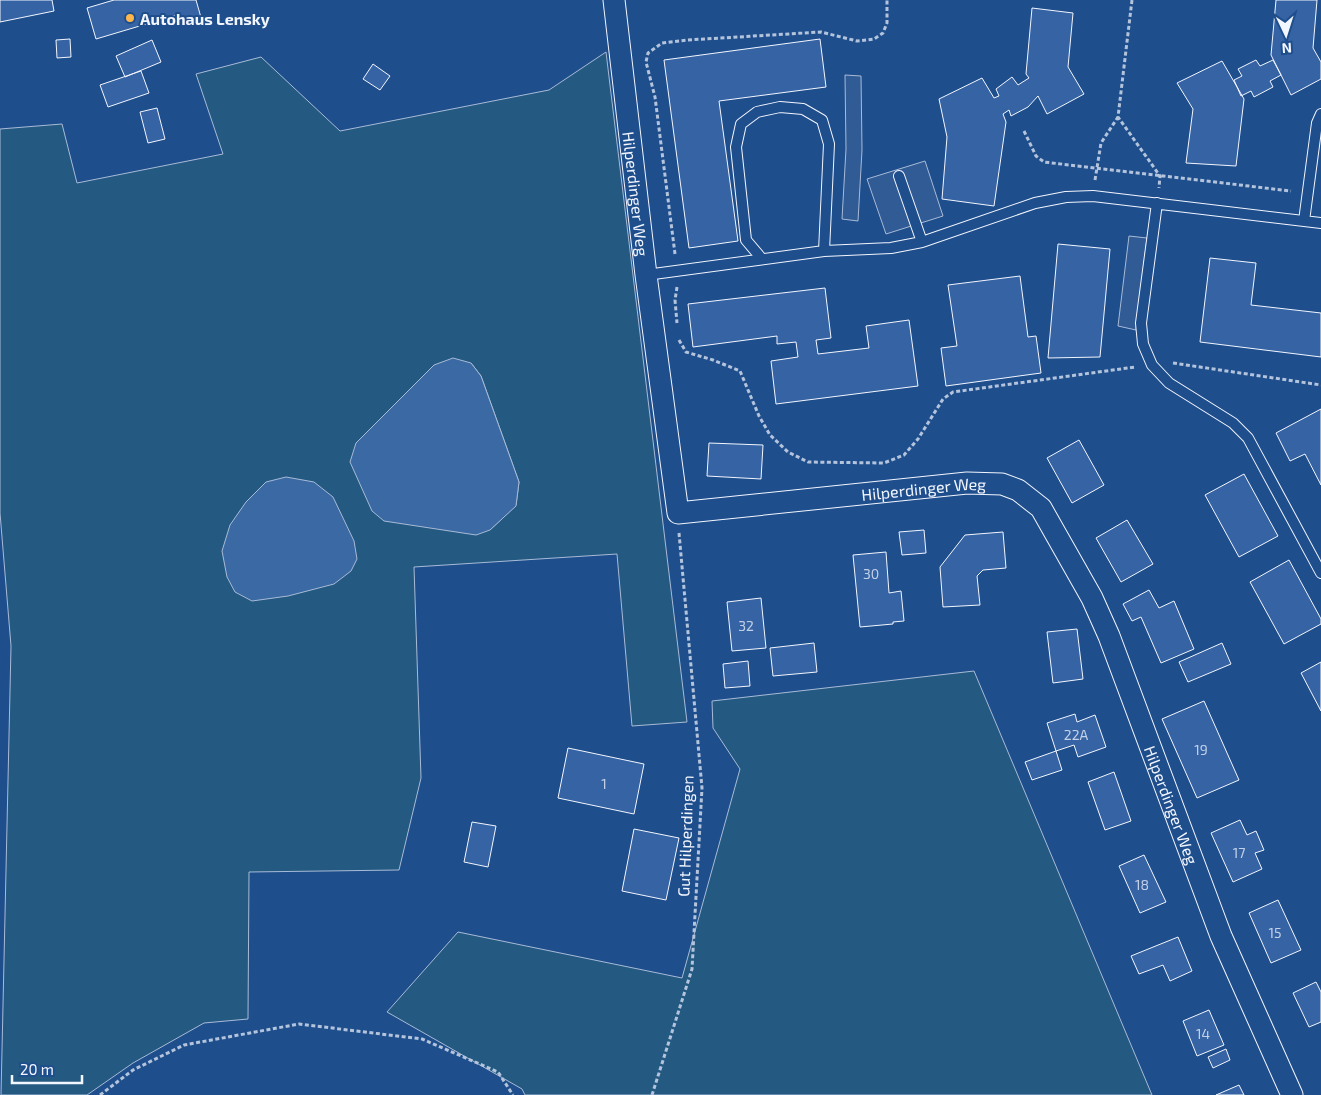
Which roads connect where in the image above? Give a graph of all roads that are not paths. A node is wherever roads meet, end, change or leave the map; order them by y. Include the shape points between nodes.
1 (614, 0) edge
2 (1321, 114) edge
3 (899, 176) dead end
4 (1157, 203) junction
5 (1304, 221) junction
6 (1321, 223) edge
7 (922, 242) junction
8 (824, 251) junction
9 (762, 259) junction
10 (646, 275) junction
11 (1321, 573) edge
12 (1292, 1095) edge

1 - 10 street, Hilperdinger Weg
2 - 5 lane via 1317,123
3 - 7 lane
4 - 5 lane
4 - 7 lane via 1093,196 1035,203
4 - 11 lane via 1141,323 1143,344 1152,365 1169,383 1233,422 1248,438
5 - 6 lane
7 - 8 lane via 891,248
8 - 9 lane
8 - 9 lane via 829,144 822,120 803,109 780,107 757,112 741,124 736,147 746,240
9 - 10 lane
10 - 12 street, Hilperdinger Weg via 678,513 967,483 1002,484 1018,490 1041,508 1092,598 1109,636 1221,936

